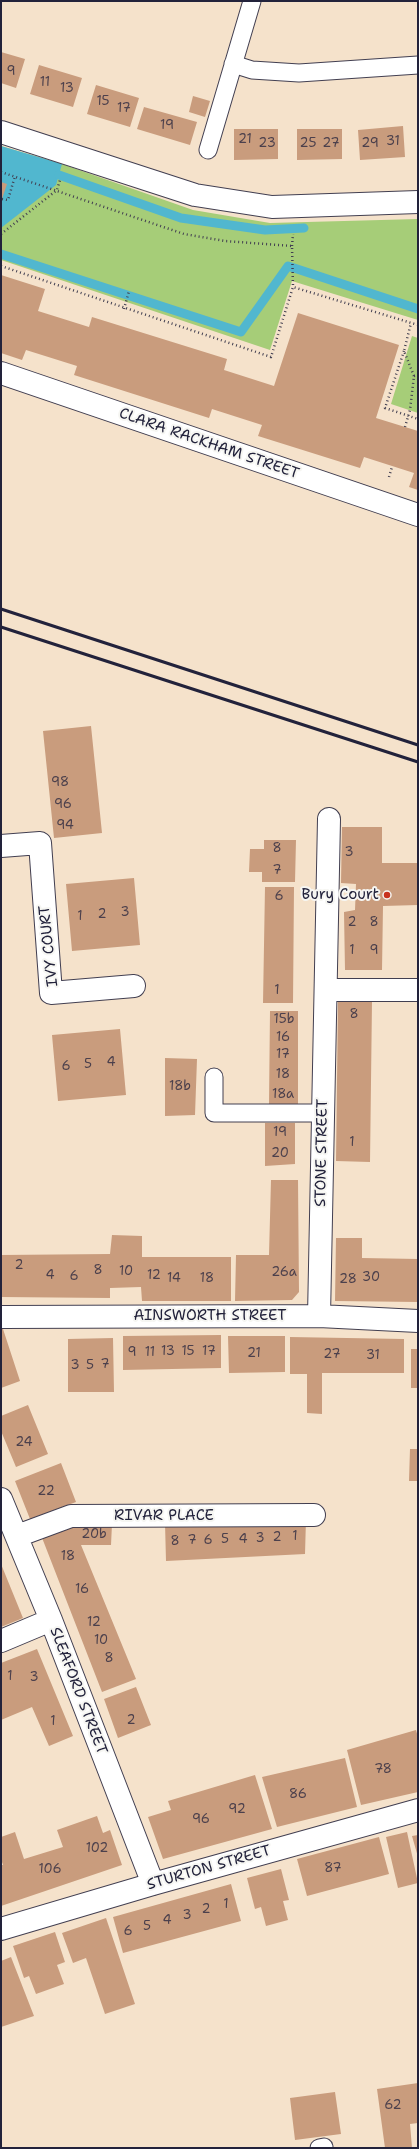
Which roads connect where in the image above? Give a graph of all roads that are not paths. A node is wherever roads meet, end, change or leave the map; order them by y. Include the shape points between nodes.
1 (252, 1) edge
2 (233, 64) junction
3 (418, 65) edge
4 (1, 132) edge
5 (208, 150) dead end
6 (418, 202) edge
7 (1, 373) edge
8 (418, 515) edge
9 (329, 819) dead end
10 (1, 846) edge
11 (134, 986) dead end
12 (326, 990) junction
13 (418, 990) edge
14 (214, 1077) dead end
15 (322, 1113) junction
16 (319, 1316) junction
17 (1, 1317) edge
18 (418, 1320) edge
19 (1, 1499) edge
20 (314, 1515) dead end
21 (17, 1536) junction
22 (51, 1620) junction
23 (1, 1641) edge
24 (418, 1810) edge
25 (153, 1884) junction
26 (1, 1929) edge

1 - 2 lane
2 - 3 lane via 252,70 299,73
2 - 5 lane
4 - 6 street via 203,196 272,207
7 - 8 street, CLARA RACKHAM STREET
9 - 12 street, STONE STREET
10 - 11 street, IVY COURT via 40,843 51,993
12 - 13 street
12 - 15 street, STONE STREET
14 - 15 lane via 214,1113
15 - 16 street, STONE STREET
16 - 17 street, AINSWORTH STREET
16 - 18 street, AINSWORTH STREET
19 - 21 street, SLEAFORD STREET
20 - 21 street, RIVAR PLACE via 71,1516
21 - 22 street, SLEAFORD STREET
22 - 23 street
22 - 25 street, SLEAFORD STREET
24 - 25 street, STURTON STREET
25 - 26 street, STURTON STREET

